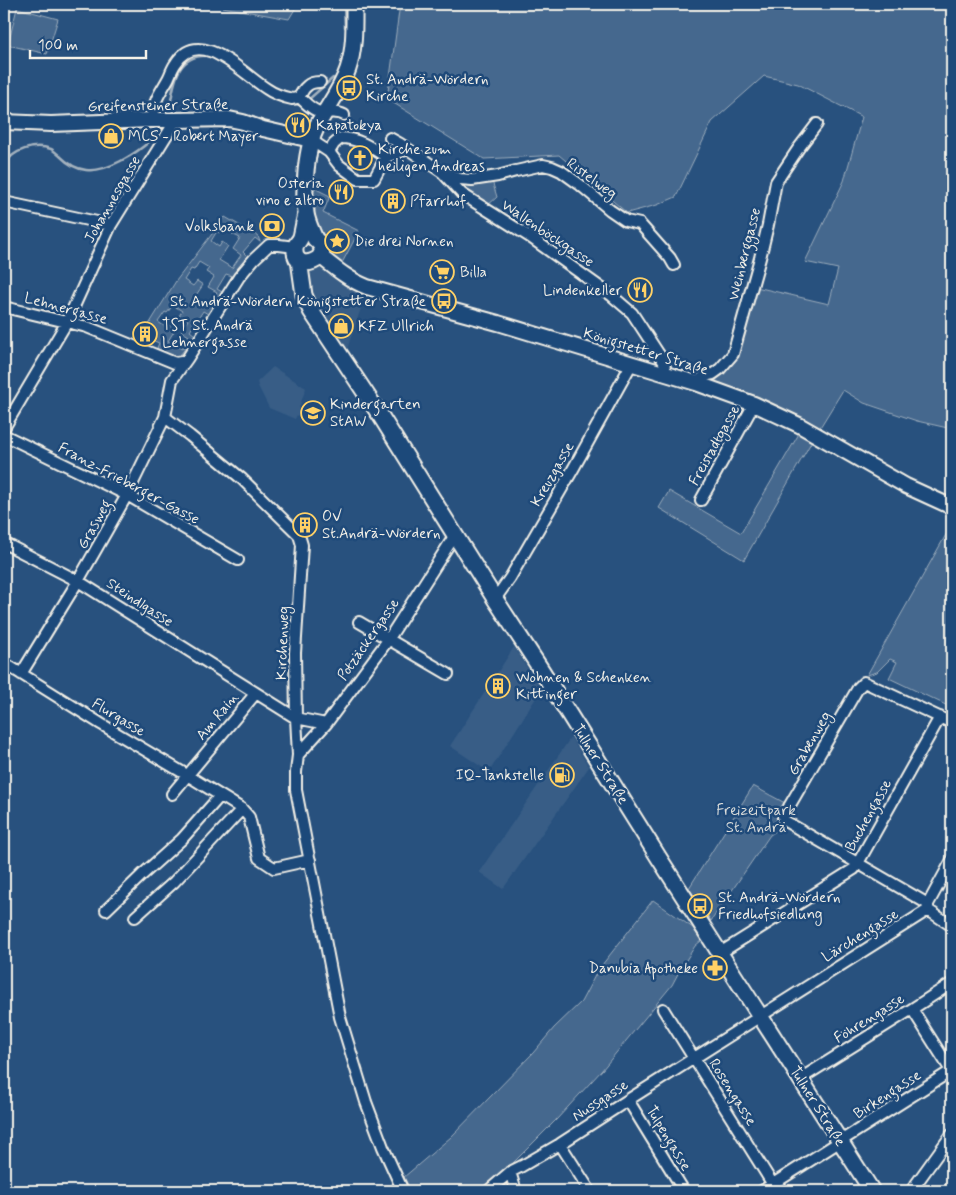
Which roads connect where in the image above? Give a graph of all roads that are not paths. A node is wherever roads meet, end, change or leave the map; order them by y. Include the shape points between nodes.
1 (354, 4) edge
2 (320, 82) dead end
3 (309, 104) junction
4 (344, 115) dead end
5 (151, 120) junction
6 (172, 120) junction
7 (4, 122) edge
8 (817, 124) dead end
9 (390, 138) dead end
10 (311, 140) junction
11 (408, 149) junction
12 (329, 152) junction
13 (386, 156) junction
14 (442, 172) junction
15 (4, 202) edge
16 (111, 225) junction
17 (307, 251) junction
18 (674, 266) dead end
19 (4, 307) edge
20 (67, 322) junction
21 (160, 357) junction
22 (187, 359) junction
23 (632, 363) junction
24 (666, 374) junction
25 (172, 380) junction
26 (696, 383) junction
27 (754, 404) junction
28 (165, 417) junction
29 (4, 428) edge
30 (4, 435) edge
31 (127, 495) junction
32 (701, 500) dead end
33 (952, 507) edge
34 (455, 535) junction
35 (4, 543) edge
36 (238, 560) dead end
37 (78, 581) junction
38 (496, 598) junction
39 (359, 622) dead end
40 (388, 640) junction
41 (4, 663) edge
42 (21, 674) junction
43 (448, 674) dead end
44 (256, 693) junction
45 (940, 717) junction
46 (296, 718) junction
47 (952, 723) edge
48 (326, 724) junction
49 (298, 755) junction
50 (187, 775) junction
51 (172, 794) dead end
52 (220, 796) junction
53 (242, 809) junction
54 (310, 860) junction
55 (952, 860) edge
56 (858, 863) junction
57 (928, 907) junction
58 (106, 910) dead end
59 (135, 917) dead end
60 (952, 926) edge
61 (720, 953) junction
62 (952, 982) edge
63 (663, 1009) dead end
64 (912, 1009) junction
65 (761, 1016) junction
66 (729, 1036) joint
67 (694, 1058) junction
68 (951, 1072) edge
69 (800, 1079) junction
70 (628, 1100) junction
71 (952, 1134) edge
72 (840, 1142) junction
73 (560, 1144) junction
74 (510, 1172) junction
75 (775, 1188) edge
76 (403, 1191) edge
77 (488, 1191) edge
78 (516, 1191) edge
79 (590, 1191) edge
80 (684, 1191) edge
81 (762, 1191) edge
82 (872, 1191) edge
83 (911, 1191) edge

1 - 3 main road, Tullner Straße via 349,68 341,85
2 - 3 street via 307,86
3 - 4 street
3 - 5 street via 277,95 216,53 196,49 188,51 176,63 157,100
3 - 10 main road, Tullner Straße via 316,127
5 - 6 main road, Greifensteiner Straße
5 - 7 main road, Greifensteiner Straße via 51,124
6 - 10 main road, Greifensteiner Straße via 243,122
6 - 16 street, Johannesgasse
8 - 26 street, Weinberggasse via 776,182 760,258 733,354 720,369
9 - 11 street, Wallenböckgasse
10 - 12 street
10 - 17 main road, Tullner Straße via 304,188
11 - 13 street
11 - 14 street, Wallenböckgasse
12 - 13 street via 341,138 348,138
12 - 13 street via 339,165 358,179 374,179
14 - 18 street, Ristelweg via 472,180 543,165 552,167 626,221 640,224
14 - 24 street, Wallenböckgasse via 462,194 580,272 632,313 664,362
15 - 16 street
16 - 20 street, Johannesgasse
17 - 22 street via 269,245 239,277
17 - 23 main road, Königstetter Straße via 367,287
17 - 34 main road, Tullner Straße via 303,284 311,311
19 - 20 street, Lehnergasse
20 - 21 street, Lehnergasse
20 - 29 street, Johannesgasse
21 - 22 street, Lehnergasse via 174,363
21 - 25 street
22 - 25 street, Grasweg
23 - 24 main road, Königstetter Straße
23 - 38 street, Kreuzgasse
24 - 26 main road, Königstetter Straße
25 - 28 street, Grasweg
26 - 27 main road, Königstetter Straße
27 - 32 street, Freistadtgasse
27 - 33 main road, Königstetter Straße via 799,425 906,486
28 - 31 street, Grasweg
28 - 46 street, Kirchenweg via 242,479 299,535 302,544 295,653
30 - 31 street, Franz-Frieberger-Gasse
31 - 36 street, Franz-Frieberger-Gasse
31 - 37 street, Grasweg
34 - 38 main road, Tullner Straße
34 - 40 street, Potzäckergasse
35 - 37 street, Steindlgasse
37 - 42 street, Grasweg
37 - 44 street, Steindlgasse
38 - 61 main road, Tullner Straße
39 - 40 street
40 - 43 street
40 - 48 street, Potzäckergasse
41 - 42 street, Flurgasse
42 - 50 street, Flurgasse
44 - 46 street, Am Rain
44 - 50 street, Am Rain
45 - 47 street
45 - 56 street, Buchengasse
45 - 56 street, Grabenweg via 864,682 788,808 783,817 785,821
46 - 48 street
46 - 49 street, Kirchenweg
48 - 49 street, Potzäckergasse
49 - 54 street, Kirchenweg via 296,790
50 - 51 street, Am Rain
50 - 52 street, Flurgasse
52 - 53 street, Flurgasse
52 - 58 street via 182,839
53 - 54 street via 249,817 259,858 274,868
53 - 59 street via 174,882
54 - 76 street, Kirchenweg via 340,1017 366,1102
55 - 57 street, Lärchengasse
56 - 57 street
56 - 61 street, Buchengasse via 854,869
57 - 60 street
57 - 65 street, Lärchengasse
61 - 65 main road, Tullner Straße
62 - 64 street, Föhrengasse
63 - 67 street, Rosengasse
64 - 68 street
64 - 69 street, Föhrengasse
65 - 66 street, Lärchengasse
65 - 69 main road, Tullner Straße
66 - 67 street, Nussgasse
67 - 70 street, Nussgasse
67 - 75 street, Rosengasse
68 - 72 street, Birkengasse
69 - 72 main road, Tullner Straße
70 - 73 street, Nussgasse
70 - 80 street, Tulpengasse
71 - 83 street
72 - 75 street, Birkengasse
72 - 82 main road, Tullner Straße
73 - 74 street, Nussgasse
73 - 79 street
74 - 77 street, Nussgasse
74 - 78 street
75 - 81 street, Birkengasse

